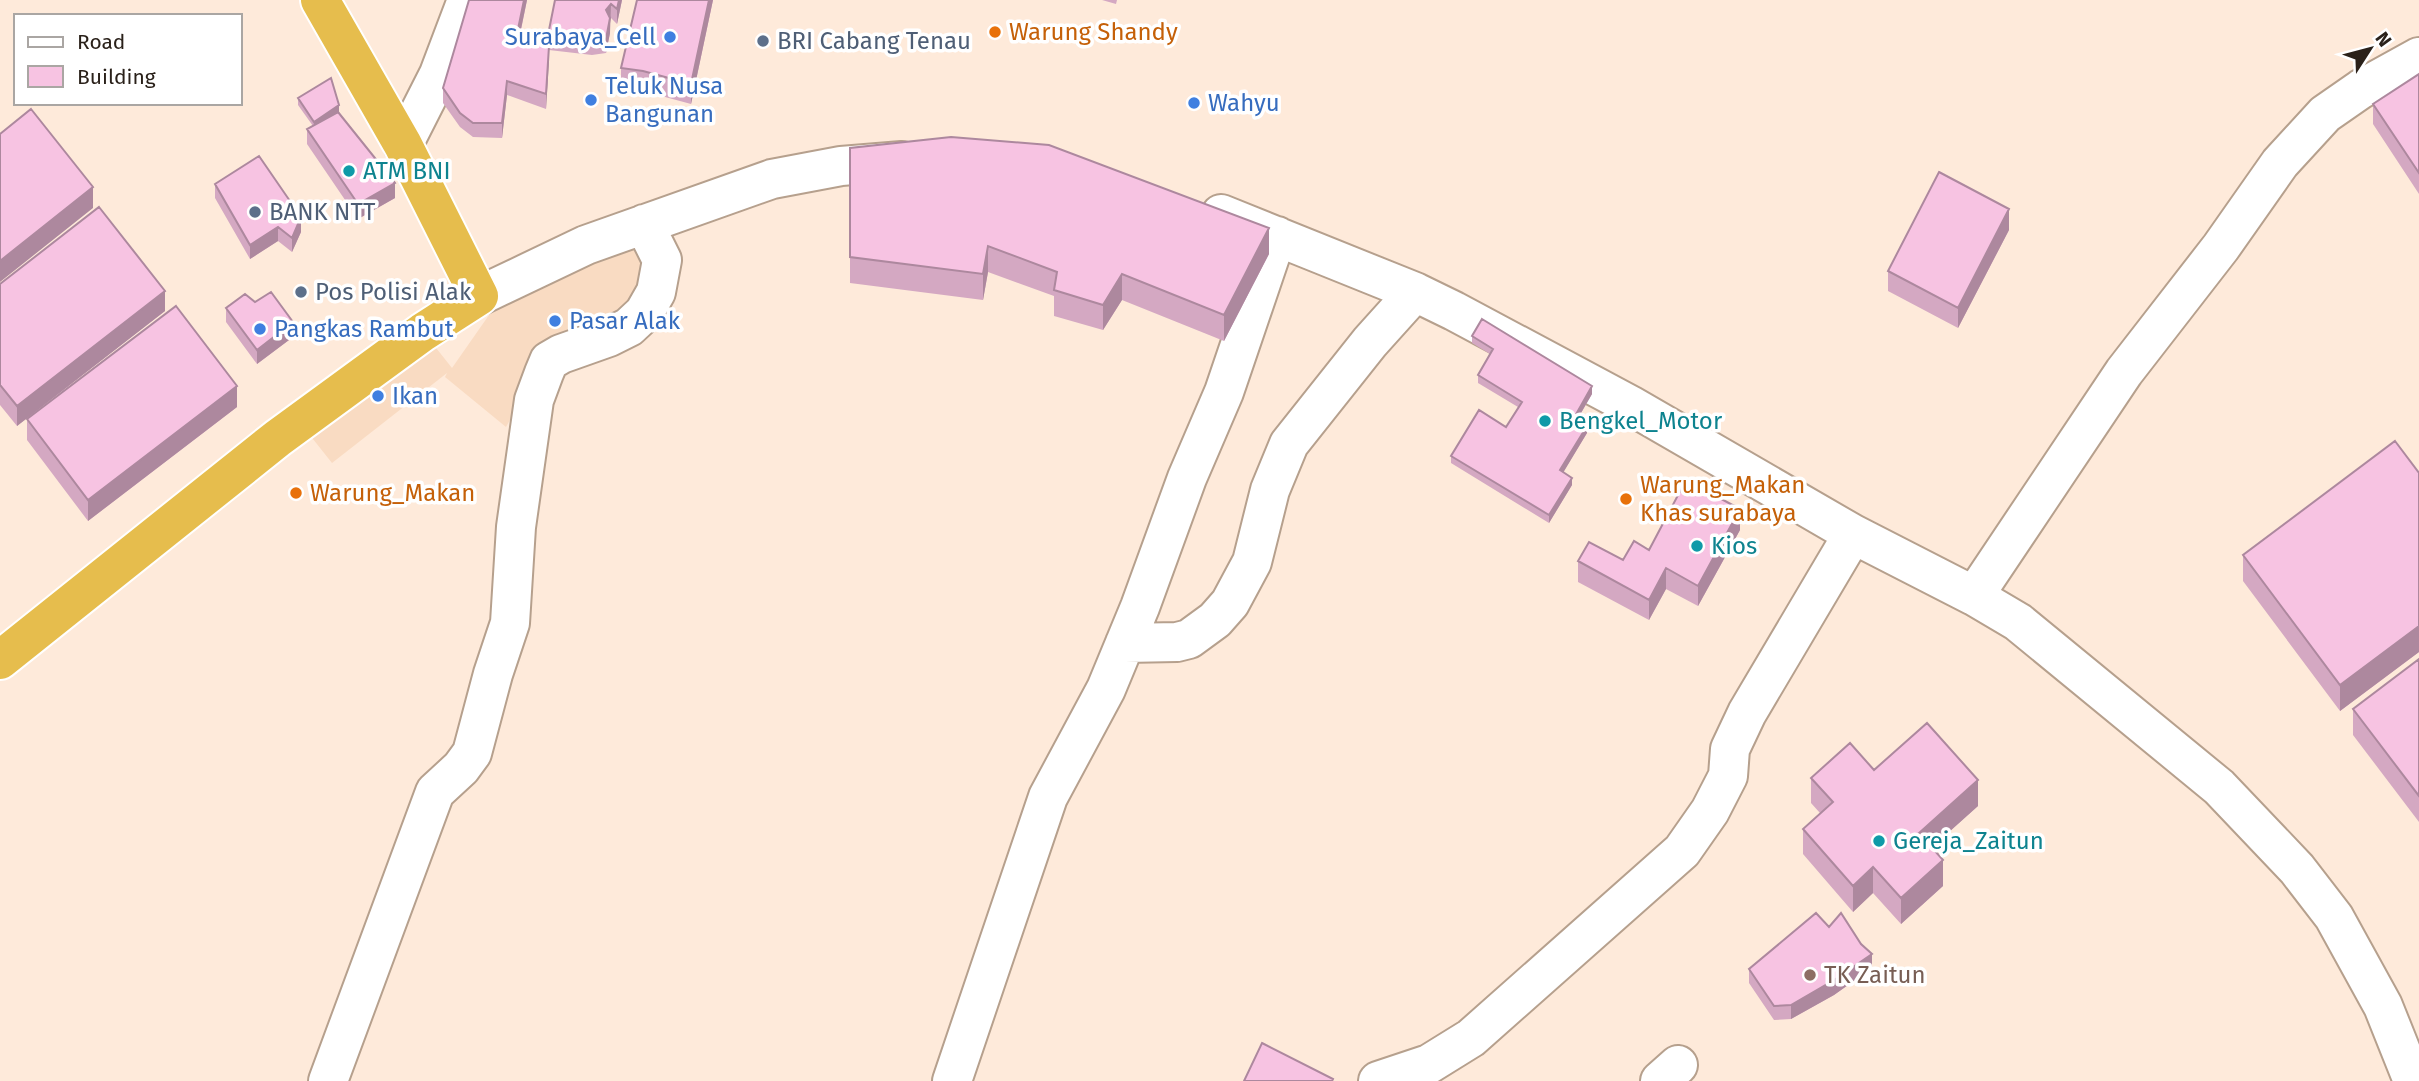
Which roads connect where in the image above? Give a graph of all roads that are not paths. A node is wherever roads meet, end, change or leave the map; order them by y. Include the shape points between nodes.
1 (320, 0) edge
2 (467, 0) edge
3 (2419, 57) edge
4 (403, 145) junction
5 (934, 159) edge
6 (1184, 199) edge
7 (644, 224) junction
8 (1277, 236) junction
9 (1415, 292) junction
10 (479, 296) junction
11 (1853, 534) junction
12 (1974, 596) junction
13 (1125, 643) junction
14 (0, 660) edge
15 (328, 1081) edge
16 (952, 1081) edge
17 (1378, 1081) edge
18 (2413, 1081) edge

1 - 4 highway
2 - 4 street via 439,74
3 - 12 street via 2325,114 2280,163 2124,372
4 - 10 highway
5 - 7 street via 841,166 772,179
6 - 8 street
7 - 10 street via 586,245
7 - 15 street via 662,260 656,292 644,313 629,327 549,361 534,400 516,527 510,622 472,753 435,792
8 - 9 street
8 - 13 street via 1224,392
9 - 11 street via 1630,405
9 - 13 street via 1289,444 1269,490 1252,562 1230,603 1189,639
10 - 14 highway via 278,438
11 - 12 street
11 - 17 street via 1747,713 1730,749 1728,776 1682,851 1471,1038 1429,1064
12 - 18 street via 2018,622 2173,748 2219,787 2297,869 2334,917 2383,1006
13 - 16 street via 1106,689 1048,797

